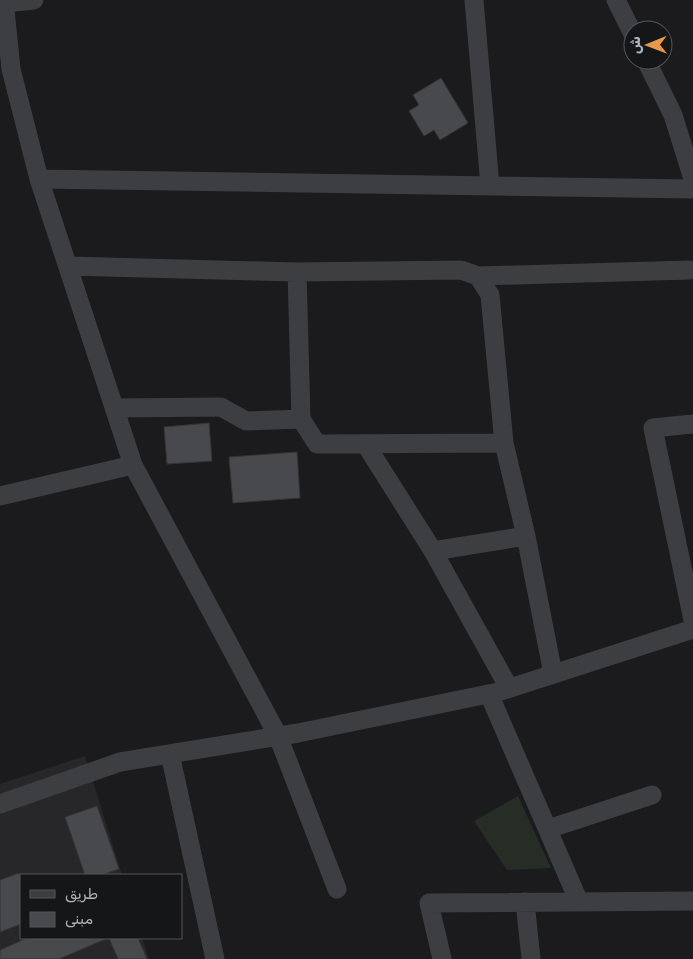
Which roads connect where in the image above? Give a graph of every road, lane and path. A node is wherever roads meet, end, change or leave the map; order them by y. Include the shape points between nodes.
1 (34, 0) edge
2 (474, 0) edge
3 (616, 0) edge
4 (5, 2) edge
5 (626, 20) edge
6 (6, 69) edge
7 (651, 70) edge
8 (39, 179) junction
9 (693, 180) edge
10 (490, 186) junction
11 (693, 189) edge
12 (68, 266) junction
13 (689, 270) dead end
14 (297, 272) junction
15 (478, 276) junction
16 (114, 408) junction
17 (301, 419) junction
18 (693, 424) edge
19 (504, 443) junction
20 (366, 445) junction
21 (133, 465) junction
22 (0, 496) edge
23 (526, 536) junction
24 (432, 551) junction
25 (687, 560) edge
26 (693, 620) edge
27 (693, 629) edge
28 (552, 674) junction
29 (510, 688) junction
30 (489, 694) junction
31 (278, 736) junction
32 (170, 754) junction
33 (652, 795) dead end
34 (0, 804) edge
35 (548, 830) junction
36 (337, 889) dead end
37 (693, 901) edge
38 (525, 902) junction
39 (579, 902) junction
40 (216, 959) edge
41 (442, 959) edge
42 (531, 959) edge

1 - 4 street
2 - 10 street
3 - 5 street
4 - 6 street
6 - 8 street
7 - 9 street via 673,114
8 - 10 street
8 - 12 street
10 - 11 street
12 - 14 street
12 - 16 street
13 - 15 street
14 - 15 street via 461,270
14 - 17 street
15 - 19 street via 490,296
16 - 17 street via 221,407 246,421
16 - 21 street
17 - 20 street via 317,444
18 - 25 street via 653,428
19 - 20 street
19 - 23 street
20 - 24 street
21 - 22 street
21 - 31 street
23 - 24 street
23 - 28 street
24 - 29 street
25 - 26 street
27 - 28 street
28 - 29 street
29 - 30 street
30 - 31 street
30 - 35 street
31 - 32 street
31 - 36 street
32 - 34 street via 120,762
32 - 40 street
33 - 35 street
35 - 39 street
37 - 39 street
38 - 39 street
38 - 41 street via 429,903
38 - 42 street

